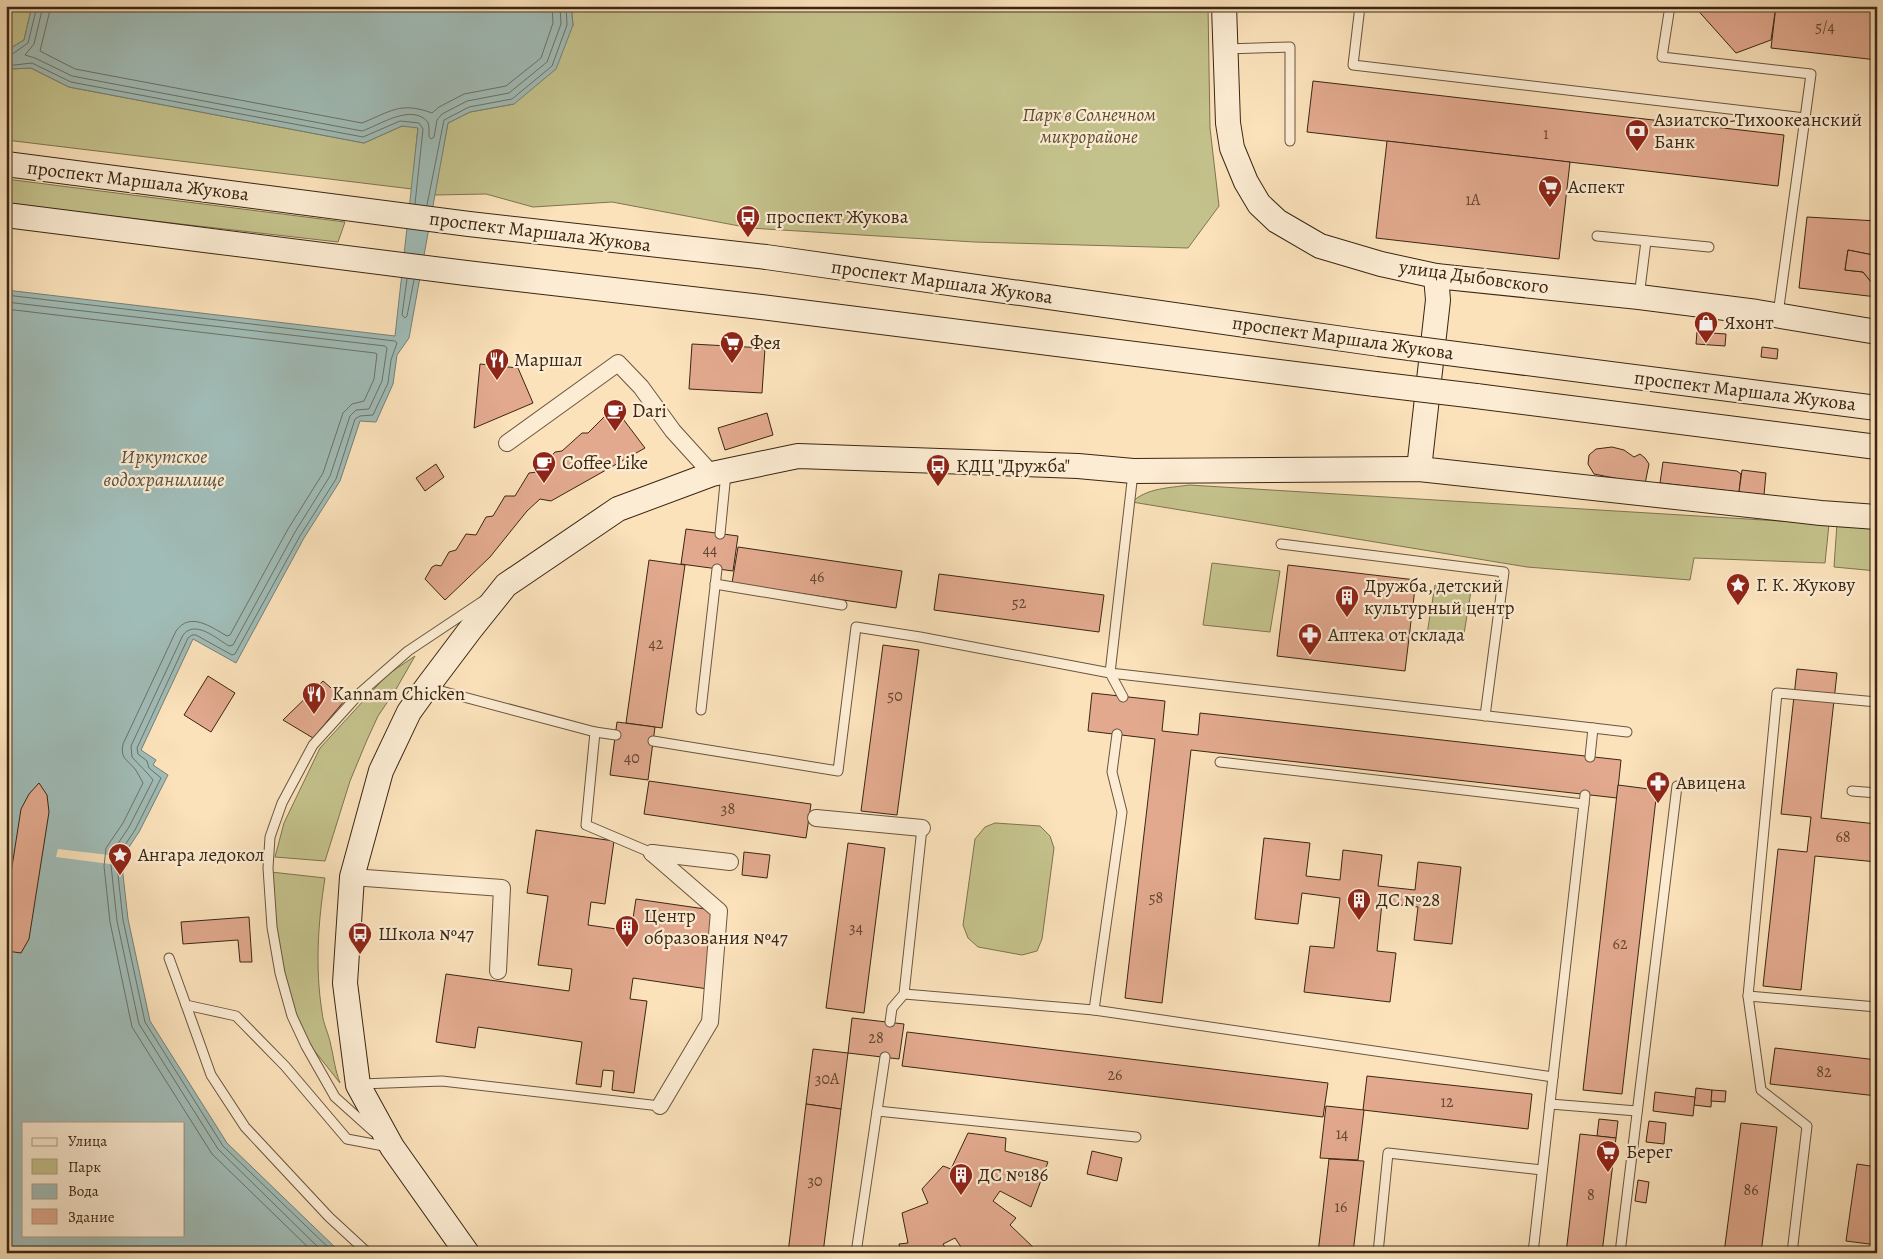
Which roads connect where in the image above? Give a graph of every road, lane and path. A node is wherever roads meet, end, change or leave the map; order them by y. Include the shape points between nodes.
1 (1224, 6) edge
2 (1360, 6) edge
3 (1670, 6) edge
4 (1225, 49) junction
5 (1804, 118) junction
6 (1290, 142) dead end
7 (6, 164) edge
8 (6, 215) edge
9 (1597, 236) dead end
10 (1646, 241) junction
11 (1709, 247) dead end
12 (1436, 276) junction
13 (1639, 297) junction
14 (1778, 315) junction
15 (1877, 332) edge
16 (1877, 408) edge
17 (507, 443) dead end
18 (1877, 447) edge
19 (1419, 469) junction
20 (1133, 471) junction
21 (719, 472) junction
22 (1877, 517) edge
23 (720, 534) dead end
24 (1281, 544) dead end
25 (717, 569) dead end
26 (715, 584) junction
27 (506, 585) junction
28 (842, 605) dead end
29 (1110, 673) junction
30 (427, 687) junction
31 (1123, 696) dead end
32 (1877, 702) edge
33 (700, 710) dead end
34 (1486, 716) junction
35 (1593, 728) junction
36 (595, 732) junction
37 (1627, 732) dead end
38 (1117, 734) dead end
39 (616, 735) dead end
40 (653, 741) dead end
41 (1590, 757) dead end
42 (1220, 762) dead end
43 (1677, 786) dead end
44 (1852, 791) dead end
45 (1877, 793) edge
46 (816, 818) dead end
47 (922, 828) joint
48 (652, 853) junction
49 (730, 862) dead end
50 (352, 877) junction
51 (169, 958) dead end
52 (498, 971) dead end
53 (904, 994) junction
54 (1748, 996) junction
55 (186, 1005) junction
56 (1877, 1007) edge
57 (1094, 1010) junction
58 (890, 1022) dead end
59 (885, 1057) dead end
60 (1553, 1077) junction
61 (358, 1085) junction
62 (1550, 1104) junction
63 (660, 1106) joint
64 (877, 1110) junction
65 (1637, 1111) junction
66 (1136, 1137) dead end
67 (392, 1147) junction
68 (1542, 1170) junction
69 (368, 1253) edge
70 (467, 1253) edge
71 (856, 1253) edge
72 (1378, 1253) edge
73 (1533, 1253) edge
74 (1620, 1253) edge
75 (1792, 1253) edge

1 - 4 main road, улица Дыбовского
2 - 5 lane via 1353,65
3 - 5 lane via 1662,57 1811,74
4 - 6 lane via 1290,47
4 - 12 main road, улица Дыбовского via 1232,148 1259,204 1277,221 1320,246
5 - 14 lane
7 - 16 main road, проспект Маршала Жукова, bridge via 469,224 766,257 1378,344
8 - 18 main road, проспект Маршала Жукова, bridge
9 - 10 lane
10 - 11 lane
10 - 13 lane
12 - 13 main road, улица Дыбовского
12 - 19 main road via 1438,300
13 - 14 main road, улица Дыбовского
14 - 15 main road, улица Дыбовского
17 - 21 street via 618,363 674,431
19 - 20 main road
19 - 22 main road
20 - 21 main road via 1078,466 798,456
20 - 29 lane
21 - 23 lane
21 - 27 main road via 618,509
24 - 34 lane via 1504,572
25 - 26 lane
26 - 28 lane
26 - 33 lane
27 - 30 main road
27 - 67 lane via 408,651 360,693 313,744 282,803 270,837 268,868 272,927 292,1016 335,1097
29 - 31 lane
29 - 34 lane
29 - 40 lane via 856,627 838,771
30 - 36 lane
30 - 50 main road via 409,712 381,771
32 - 54 lane via 1777,693
34 - 35 lane
35 - 37 lane
35 - 41 lane
36 - 39 lane
36 - 48 lane via 586,825
38 - 57 lane via 1112,772 1122,812
42 - 60 lane via 1585,799
43 - 65 lane
44 - 45 lane
46 - 47 street
47 - 53 lane
48 - 49 street
48 - 63 street via 719,911 710,1022
50 - 52 street via 502,888
50 - 61 main road via 345,983
51 - 55 lane
53 - 57 lane
53 - 58 lane via 892,1008
54 - 56 lane
54 - 75 lane via 1761,1090 1807,1126
55 - 67 lane via 236,1016 285,1066 347,1139
55 - 69 lane via 211,1075 246,1127 329,1217
57 - 60 lane
59 - 64 lane
60 - 62 lane
61 - 63 lane via 442,1081
61 - 67 main road
62 - 65 lane
62 - 68 lane
64 - 66 lane
64 - 71 lane
65 - 74 lane
67 - 70 main road
68 - 72 lane via 1388,1153
68 - 73 lane

